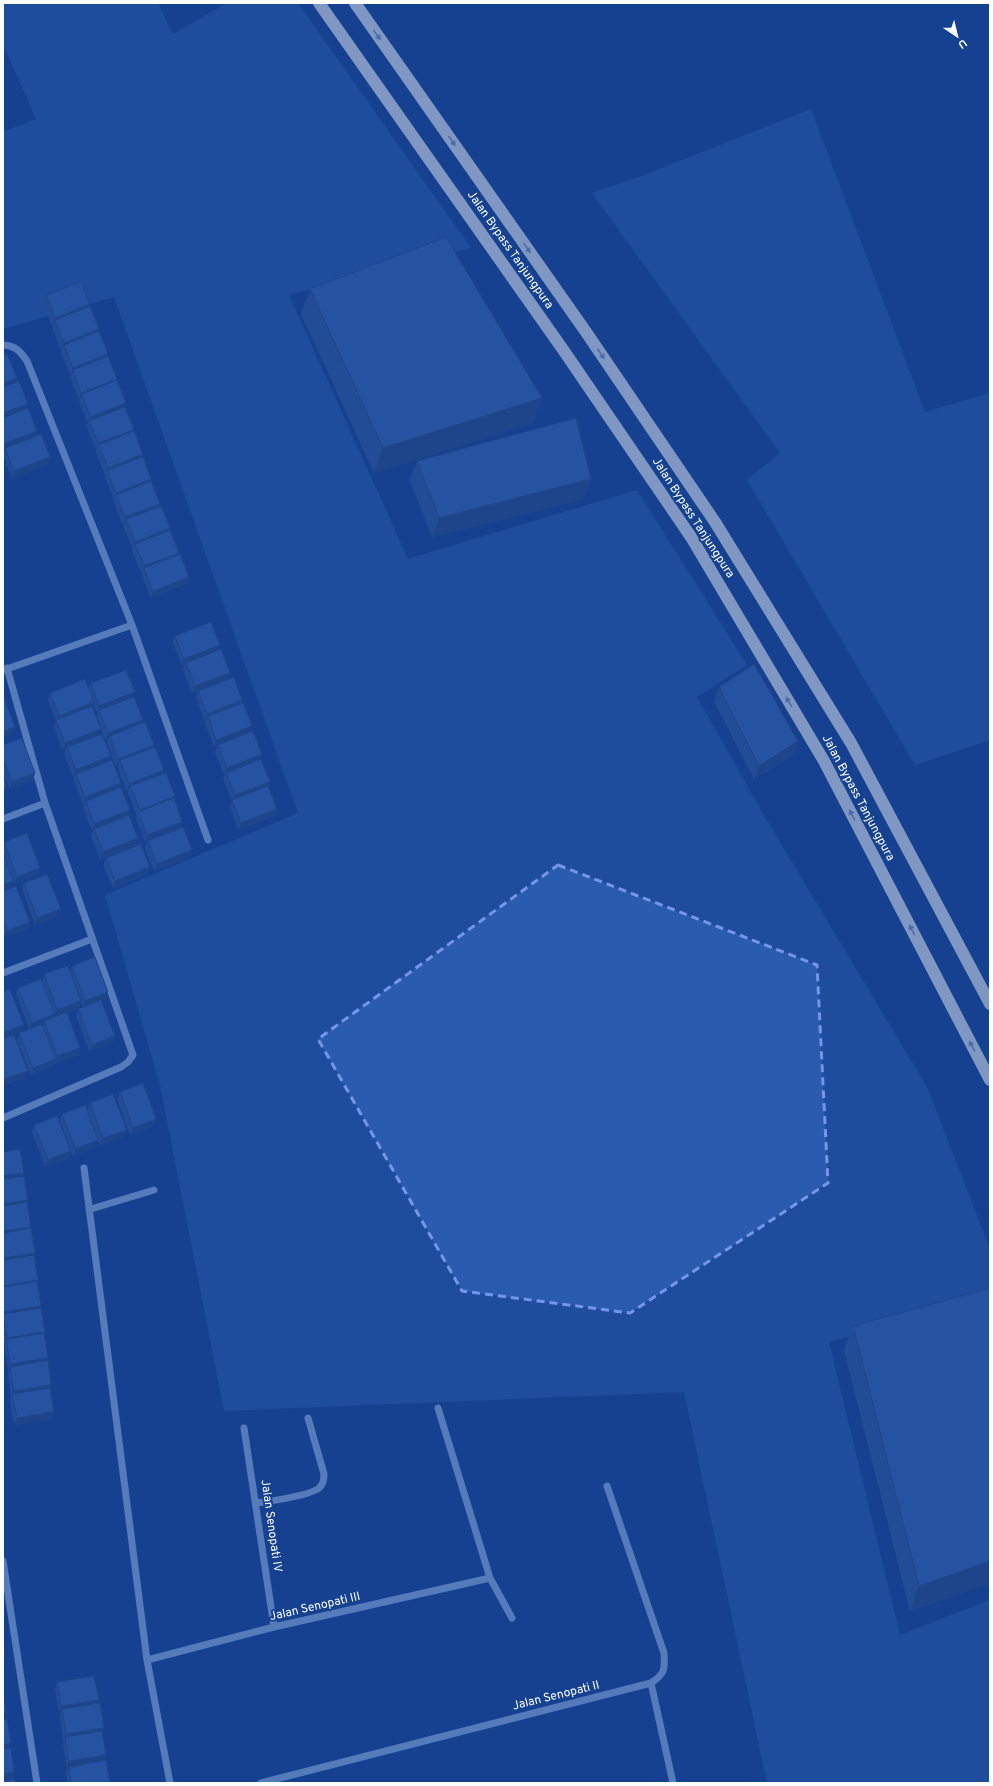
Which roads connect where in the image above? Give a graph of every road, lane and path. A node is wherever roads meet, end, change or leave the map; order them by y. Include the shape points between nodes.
1 (319, 3) edge
2 (355, 3) edge
3 (3, 345) edge
4 (132, 625) junction
5 (5, 669) edge
6 (45, 803) junction
7 (3, 819) edge
8 (208, 840) dead end
9 (92, 939) junction
10 (3, 973) edge
11 (990, 1004) edge
12 (990, 1080) edge
13 (3, 1118) edge
14 (84, 1168) dead end
15 (154, 1190) dead end
16 (91, 1209) junction
17 (438, 1408) dead end
18 (308, 1418) dead end
19 (244, 1428) dead end
20 (607, 1486) dead end
21 (257, 1503) junction
22 (3, 1561) edge
23 (490, 1578) junction
24 (512, 1618) dead end
25 (274, 1627) junction
26 (147, 1660) junction
27 (651, 1683) junction
28 (37, 1783) edge
29 (170, 1783) edge
30 (261, 1783) edge
31 (673, 1783) edge

12 -> 1 highway, Jalan Bypass Tanjungpura via 824,761 691,537 559,344
2 -> 11 highway, Jalan Bypass Tanjungpura via 586,332 715,522 851,743
3 - 4 street via 19,349 27,361
4 - 5 street
4 - 8 street
5 - 6 street
6 - 7 street
6 - 9 street
9 - 10 street
9 - 13 street via 133,1055 121,1067
14 - 16 street
15 - 16 street
16 - 26 street
17 - 23 street
18 - 21 street via 324,1480 319,1488 310,1493
19 - 21 street, Jalan Senopati IV
20 - 27 street via 664,1653 665,1667 660,1677
21 - 25 street, Jalan Senopati IV
22 - 28 street
23 - 24 street
23 - 25 street, Jalan Senopati III
25 - 26 street, Jalan Senopati III
26 - 29 street
27 - 30 street, Jalan Senopati II
27 - 31 street

